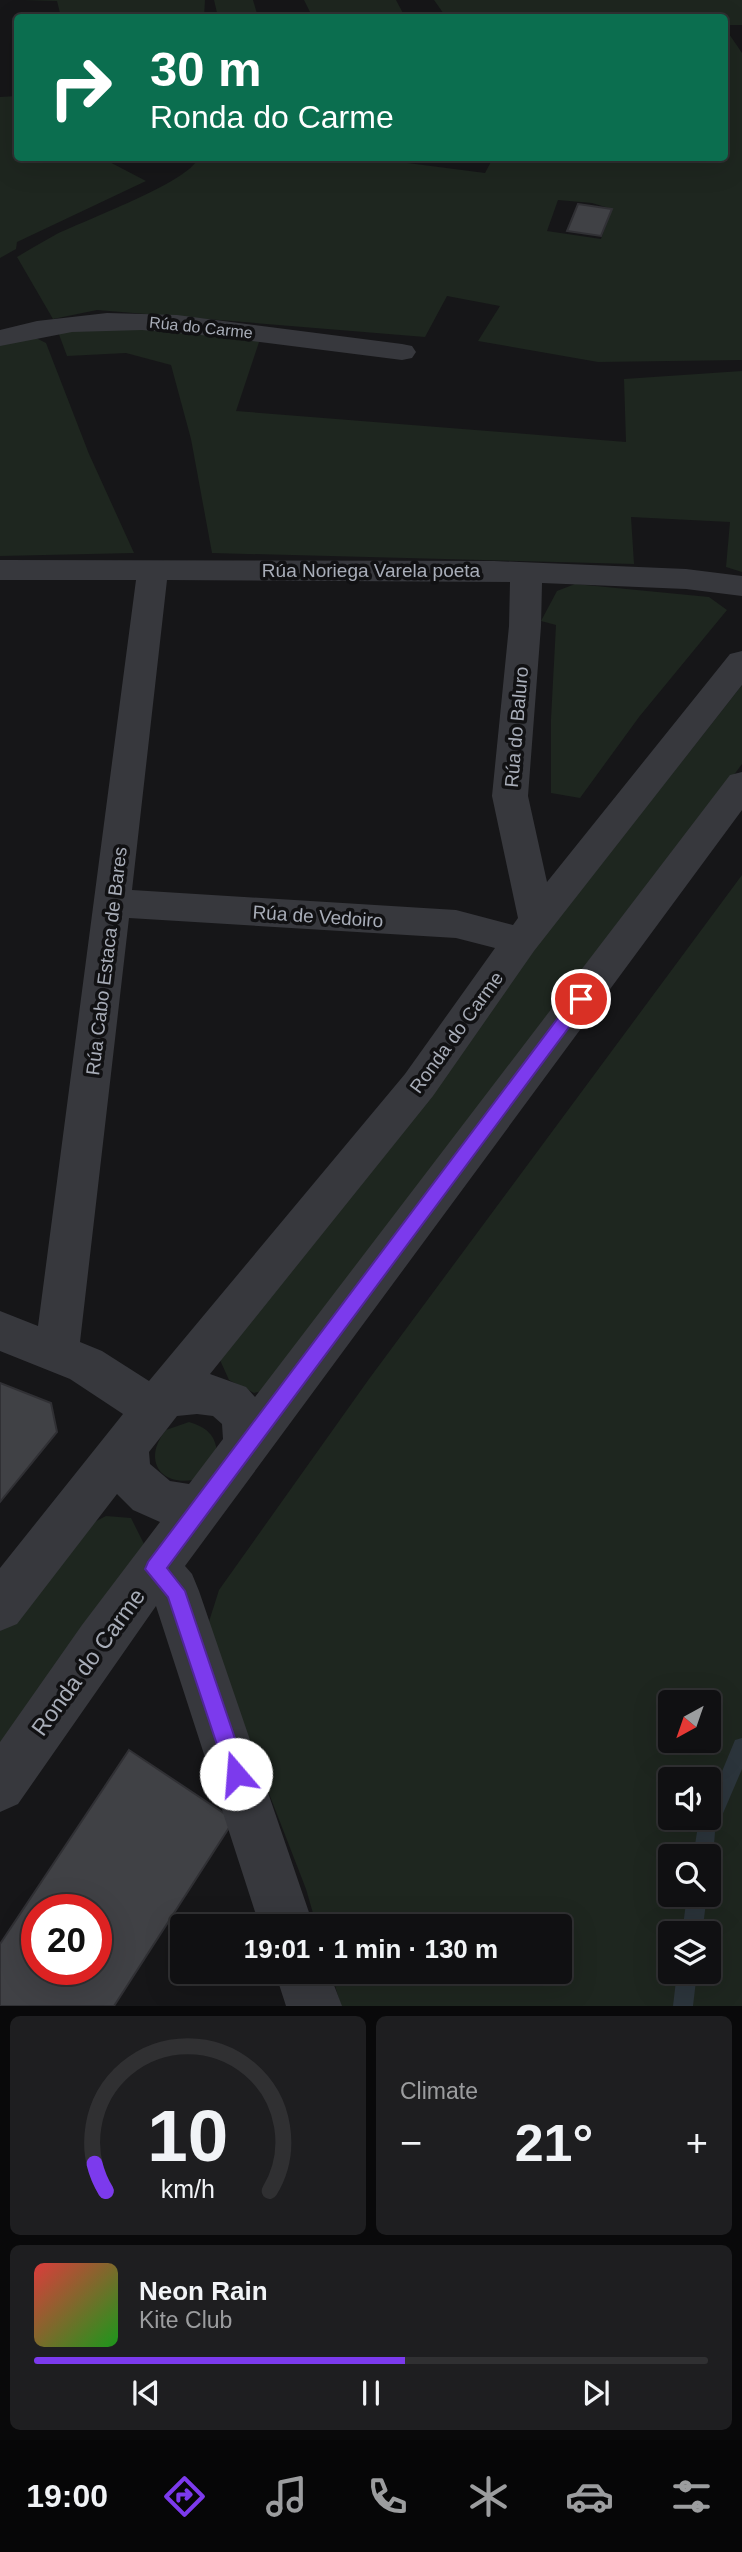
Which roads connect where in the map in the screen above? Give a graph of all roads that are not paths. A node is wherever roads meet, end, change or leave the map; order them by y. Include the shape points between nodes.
1 (0, 338) edge
2 (402, 352) dead end
3 (0, 569) edge
4 (153, 570) junction
5 (526, 572) junction
6 (742, 586) edge
7 (742, 662) edge
8 (742, 784) edge
9 (114, 903) junction
10 (529, 932) junction
11 (0, 1331) edge
12 (57, 1352) junction
13 (159, 1403) junction
14 (125, 1446) junction
15 (247, 1447) junction
16 (203, 1506) junction
17 (155, 1569) junction
18 (0, 1607) edge
19 (0, 1786) edge
20 (283, 1914) edge
21 (306, 1984) edge
22 (314, 2006) edge

1 - 2 street, Rúa do Carme via 43,326 142,320
3 - 4 street, Rúa Noriega Varela poeta
4 - 5 street, Rúa Noriega Varela poeta
4 - 9 street, Rúa Cabo Estaca de Bares
5 - 6 street, Rúa Noriega Varela poeta
5 - 10 street, Rúa do Baluro via 510,796
7 - 10 street, Ronda do Carme
8 - 15 street, Ronda do Carme
9 - 10 street, Rúa de Vedoiro
9 - 12 street, Rúa Cabo Estaca de Bares
10 - 13 street, Ronda do Carme via 419,1085
11 - 12 street
12 - 13 street
13 - 14 street, Ronda do Carme
13 - 15 street via 190,1392 206,1393 233,1405 243,1417
14 - 16 street via 128,1469 141,1488 167,1505
14 - 18 street, Ronda do Carme
15 - 16 street, Ronda do Carme
16 - 17 street, Ronda do Carme
17 - 19 street, Ronda do Carme
17 - 20 street via 176,1591
21 - 22 street

